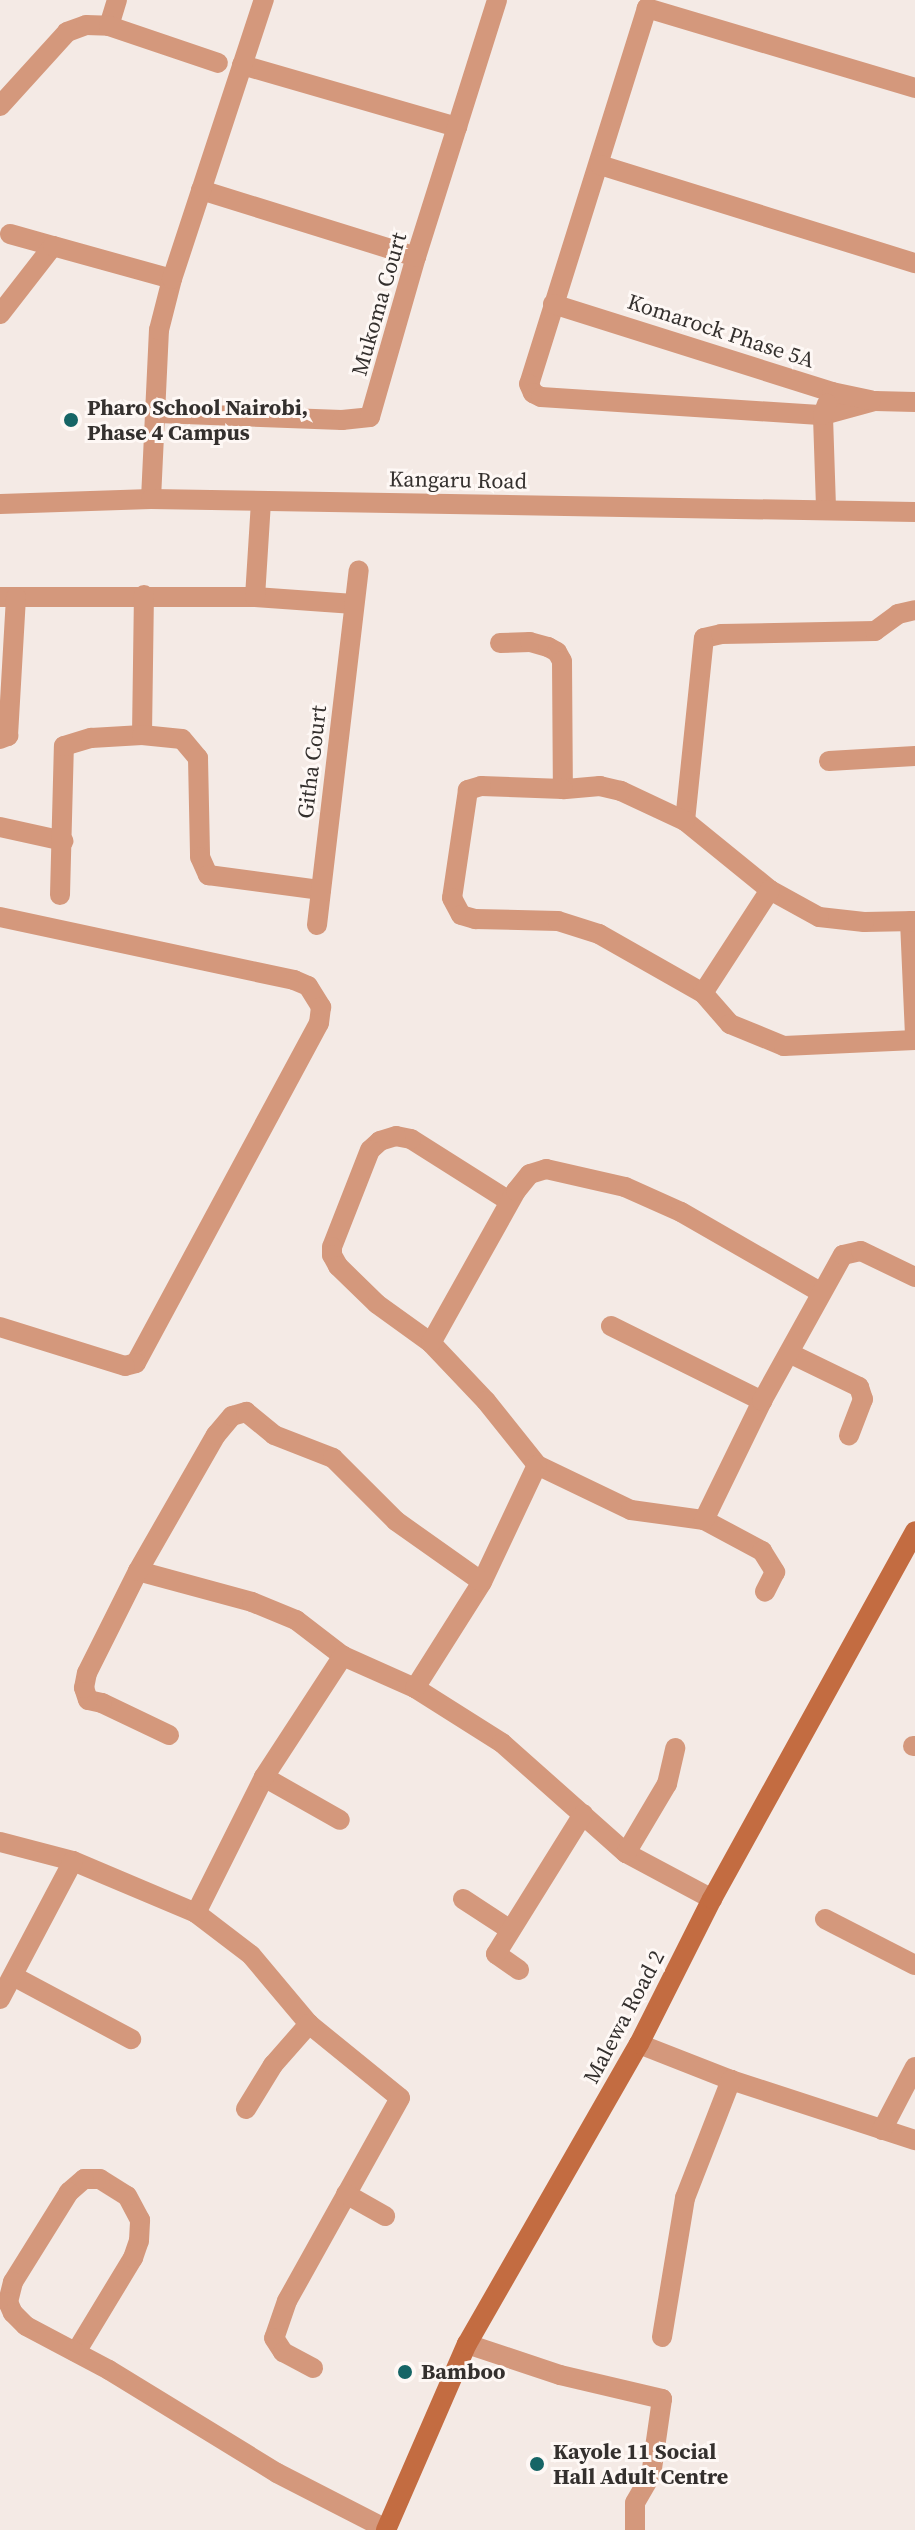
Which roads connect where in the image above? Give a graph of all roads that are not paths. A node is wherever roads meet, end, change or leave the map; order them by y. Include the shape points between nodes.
1 (117, 0) edge
2 (264, 0) edge
3 (497, 0) edge
4 (109, 26) junction
5 (218, 63) dead end
6 (242, 65) junction
7 (915, 88) edge
8 (0, 106) edge
9 (457, 127) junction
10 (600, 165) junction
11 (201, 190) junction
12 (10, 234) dead end
13 (53, 246) junction
14 (416, 257) junction
15 (915, 263) edge
16 (172, 279) junction
17 (553, 304) junction
18 (0, 314) edge
19 (832, 392) junction
20 (875, 401) junction
21 (915, 402) edge
22 (158, 413) junction
23 (823, 415) junction
24 (151, 499) junction
25 (261, 502) junction
26 (0, 504) edge
27 (826, 507) junction
28 (915, 512) edge
29 (359, 570) dead end
30 (144, 595) junction
31 (8, 597) edge
32 (255, 597) junction
33 (354, 604) junction
34 (915, 610) edge
35 (500, 643) dead end
36 (142, 735) junction
37 (0, 739) edge
38 (915, 756) edge
39 (829, 761) dead end
40 (563, 789) junction
41 (685, 821) junction
42 (0, 827) edge
43 (63, 841) junction
44 (321, 890) junction
45 (770, 890) junction
46 (60, 895) dead end
47 (0, 917) edge
48 (912, 921) edge
49 (317, 925) dead end
50 (703, 993) junction
51 (915, 1038) edge
52 (509, 1201) junction
53 (915, 1277) edge
54 (820, 1292) junction
55 (611, 1326) dead end
56 (0, 1327) edge
57 (431, 1343) junction
58 (789, 1353) junction
59 (762, 1401) junction
60 (849, 1435) dead end
61 (537, 1465) junction
62 (704, 1520) junction
63 (914, 1535) edge
64 (138, 1571) junction
65 (482, 1582) junction
66 (765, 1592) dead end
67 (343, 1656) junction
68 (415, 1688) junction
69 (169, 1735) dead end
70 (675, 1748) dead end
71 (264, 1777) junction
72 (583, 1814) junction
73 (340, 1820) dead end
74 (0, 1842) edge
75 (626, 1853) junction
76 (73, 1861) junction
77 (463, 1899) dead end
78 (712, 1899) junction
79 (196, 1913) junction
80 (825, 1919) dead end
81 (509, 1929) junction
82 (915, 1965) edge
83 (519, 1970) dead end
84 (13, 1976) junction
85 (0, 1997) edge
86 (309, 2024) junction
87 (131, 2039) dead end
88 (639, 2044) junction
89 (915, 2067) edge
90 (731, 2080) junction
91 (246, 2109) dead end
92 (882, 2130) junction
93 (915, 2140) edge
94 (346, 2194) junction
95 (385, 2216) dead end
96 (662, 2337) dead end
97 (467, 2344) junction
98 (76, 2352) junction
99 (313, 2368) dead end
100 (386, 2530) edge
101 (635, 2530) edge

1 - 4 street
2 - 6 street
3 - 9 street, Mukoma Court
4 - 5 street
4 - 8 street via 86,25 67,32
6 - 9 street
6 - 11 street
7 - 10 street via 649,7
9 - 14 street, Mukoma Court
10 - 15 street
10 - 17 street
11 - 14 street
11 - 16 street
12 - 13 street
13 - 16 street
13 - 18 street
14 - 22 street, Mukoma Court via 370,417
16 - 22 street via 159,330
17 - 19 street, Komarock Phase 5A
17 - 23 street via 529,384 538,396
19 - 20 street, Komarock Phase 5A
19 - 23 street
20 - 21 street
20 - 23 street
22 - 24 street
23 - 27 street
24 - 25 street, Kangaru Road
24 - 26 street, Kangaru Road
25 - 27 street, Kangaru Road
25 - 32 street
27 - 28 street, Kangaru Road
29 - 33 street, Githa Court
30 - 31 street
30 - 32 street
30 - 36 street
31 - 37 street via 8,736
32 - 33 street
33 - 44 street, Githa Court
34 - 41 street via 898,614 875,631 704,638
35 - 40 street via 548,647 562,661
36 - 43 street via 91,738 64,746
36 - 44 street via 182,739 198,758 200,857 208,875
38 - 39 street
40 - 41 street via 600,786 621,791
40 - 50 street via 468,790 454,907 475,919 558,921 599,934
41 - 45 street
42 - 43 street
43 - 46 street
44 - 49 street, Githa Court
45 - 48 street via 819,917
45 - 50 street
47 - 56 street via 294,980 308,986 321,1007 319,1023 136,1363 125,1366
48 - 51 street
50 - 51 street via 730,1024 784,1046
52 - 54 street via 530,1174 546,1169 625,1187 681,1212
52 - 57 street
52 - 57 street via 411,1139 396,1136 370,1150 332,1255 377,1304
53 - 54 street via 852,1250 843,1255
54 - 58 street
55 - 59 street
57 - 61 street
58 - 59 street
58 - 60 street via 859,1387 863,1399
59 - 62 street
61 - 62 street via 631,1510
61 - 65 street
62 - 66 street via 762,1551 775,1572
63 - 78 main road, Malewa Road 2
64 - 65 street via 226,1420 246,1412 274,1435 333,1458 396,1521
64 - 67 street via 252,1602 296,1620
64 - 69 street via 84,1688 88,1700
65 - 68 street
67 - 68 street
67 - 71 street
68 - 72 street via 502,1743
70 - 75 street via 667,1784
71 - 73 street
71 - 79 street
72 - 75 street
72 - 81 street
74 - 76 street
75 - 78 street
76 - 79 street
76 - 84 street
77 - 81 street
78 - 88 main road, Malewa Road 2
79 - 86 street via 251,1955
80 - 82 street
81 - 83 street via 496,1954
84 - 85 street
84 - 87 street
86 - 91 street via 273,2065
86 - 94 street via 400,2098
88 - 90 street
88 - 97 main road, Malewa Road 2
89 - 92 street
90 - 92 street
90 - 96 street via 685,2198
92 - 93 street
94 - 95 street
94 - 99 street via 287,2301 274,2338 283,2352
97 - 100 main road, Malewa Road 2
97 - 101 street via 560,2375 662,2399 651,2475 635,2503
98 - 98 street via 26,2326 8,2302 13,2282 69,2192 84,2179 100,2179 127,2196 140,2220 139,2241
98 - 100 street via 277,2473

